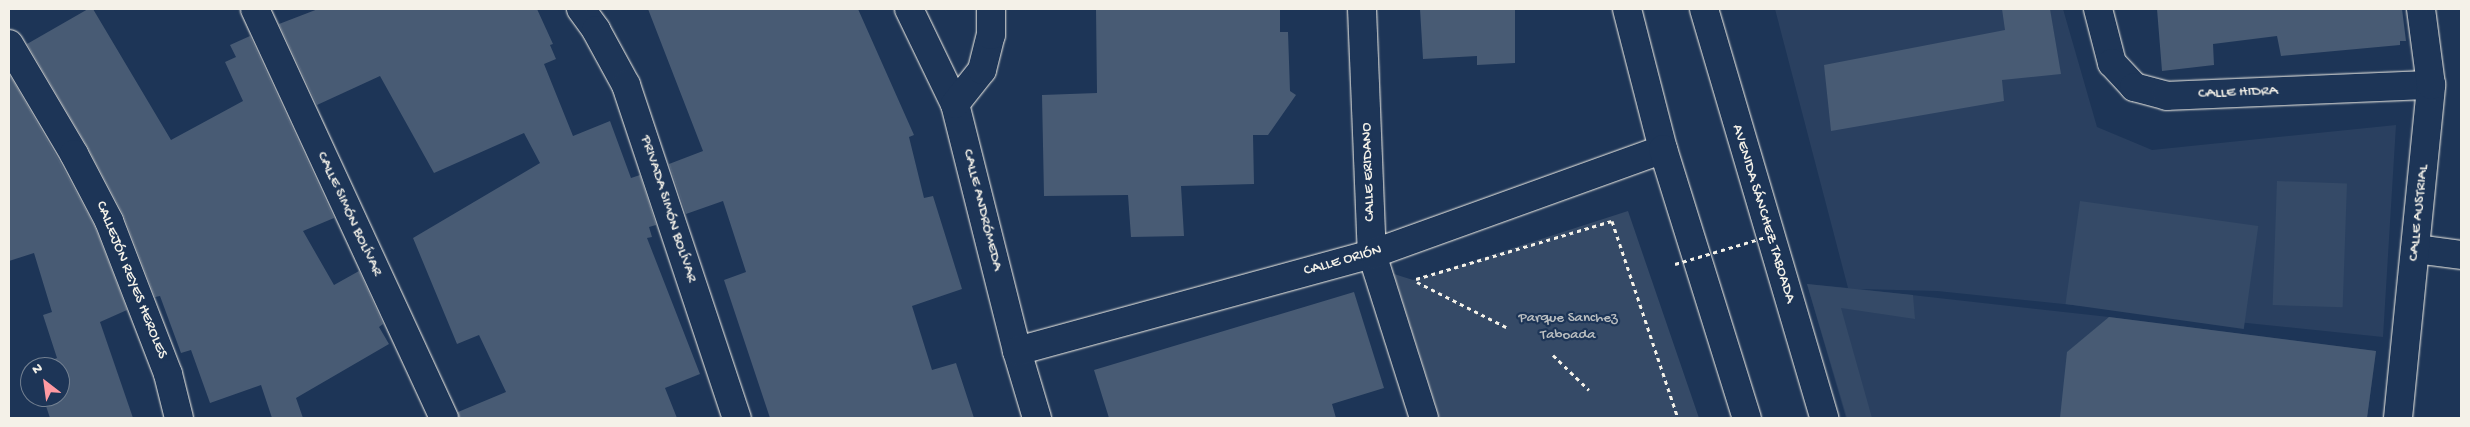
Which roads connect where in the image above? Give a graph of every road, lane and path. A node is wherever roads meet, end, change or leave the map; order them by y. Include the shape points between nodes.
1 (255, 9) edge
2 (581, 9) edge
3 (909, 9) edge
4 (991, 9) edge
5 (1362, 9) edge
6 (1626, 9) edge
7 (1704, 9) edge
8 (2098, 9) edge
9 (2421, 9) edge
10 (9, 44) edge
11 (2431, 85) junction
12 (955, 104) junction
13 (1663, 149) junction
14 (1776, 234) dead end
15 (2416, 248) junction
16 (1372, 254) junction
17 (2461, 255) edge
18 (1675, 264) dead end
19 (1506, 327) dead end
20 (1016, 351) junction
21 (1554, 355) dead end
22 (1589, 390) dead end
23 (179, 418) edge
24 (444, 418) edge
25 (737, 418) edge
26 (1037, 418) edge
27 (1424, 418) edge
28 (1678, 418) edge
29 (1747, 418) edge
30 (1824, 418) edge
31 (2398, 418) edge

1 - 24 street, CALLE SIMÓN BOLÍVAR
2 - 25 street, PRIVADA SIMÓN BOLÍVAR via 626,85
3 - 12 street, CALLE ANDRÓMEDA
4 - 12 street via 991,35 982,70
5 - 16 street, CALLE ERIDANO
6 - 13 street
7 - 30 street, AVENIDA SÁNCHEZ TABOADA
8 - 11 street, CALLE HIDRA via 2112,63 2134,87 2167,96
9 - 11 street, CALLE AUSTRIAL
10 - 23 street, CALLEJÓN REYES HEROLES via 109,221 168,374
11 - 15 street, CALLE AUSTRIAL
12 - 20 street, CALLE ANDRÓMEDA
13 - 16 street, CALLE ORIÓN
13 - 29 street
14 - 18 path, bridge
15 - 17 street
15 - 31 street, CALLE AUSTRIAL
16 - 20 street, CALLE ORIÓN
16 - 27 street, CALLE ERIDANO
19 - 28 path via 1413,280 1612,221
20 - 26 street, CALLE ANDRÓMEDA
21 - 22 path

